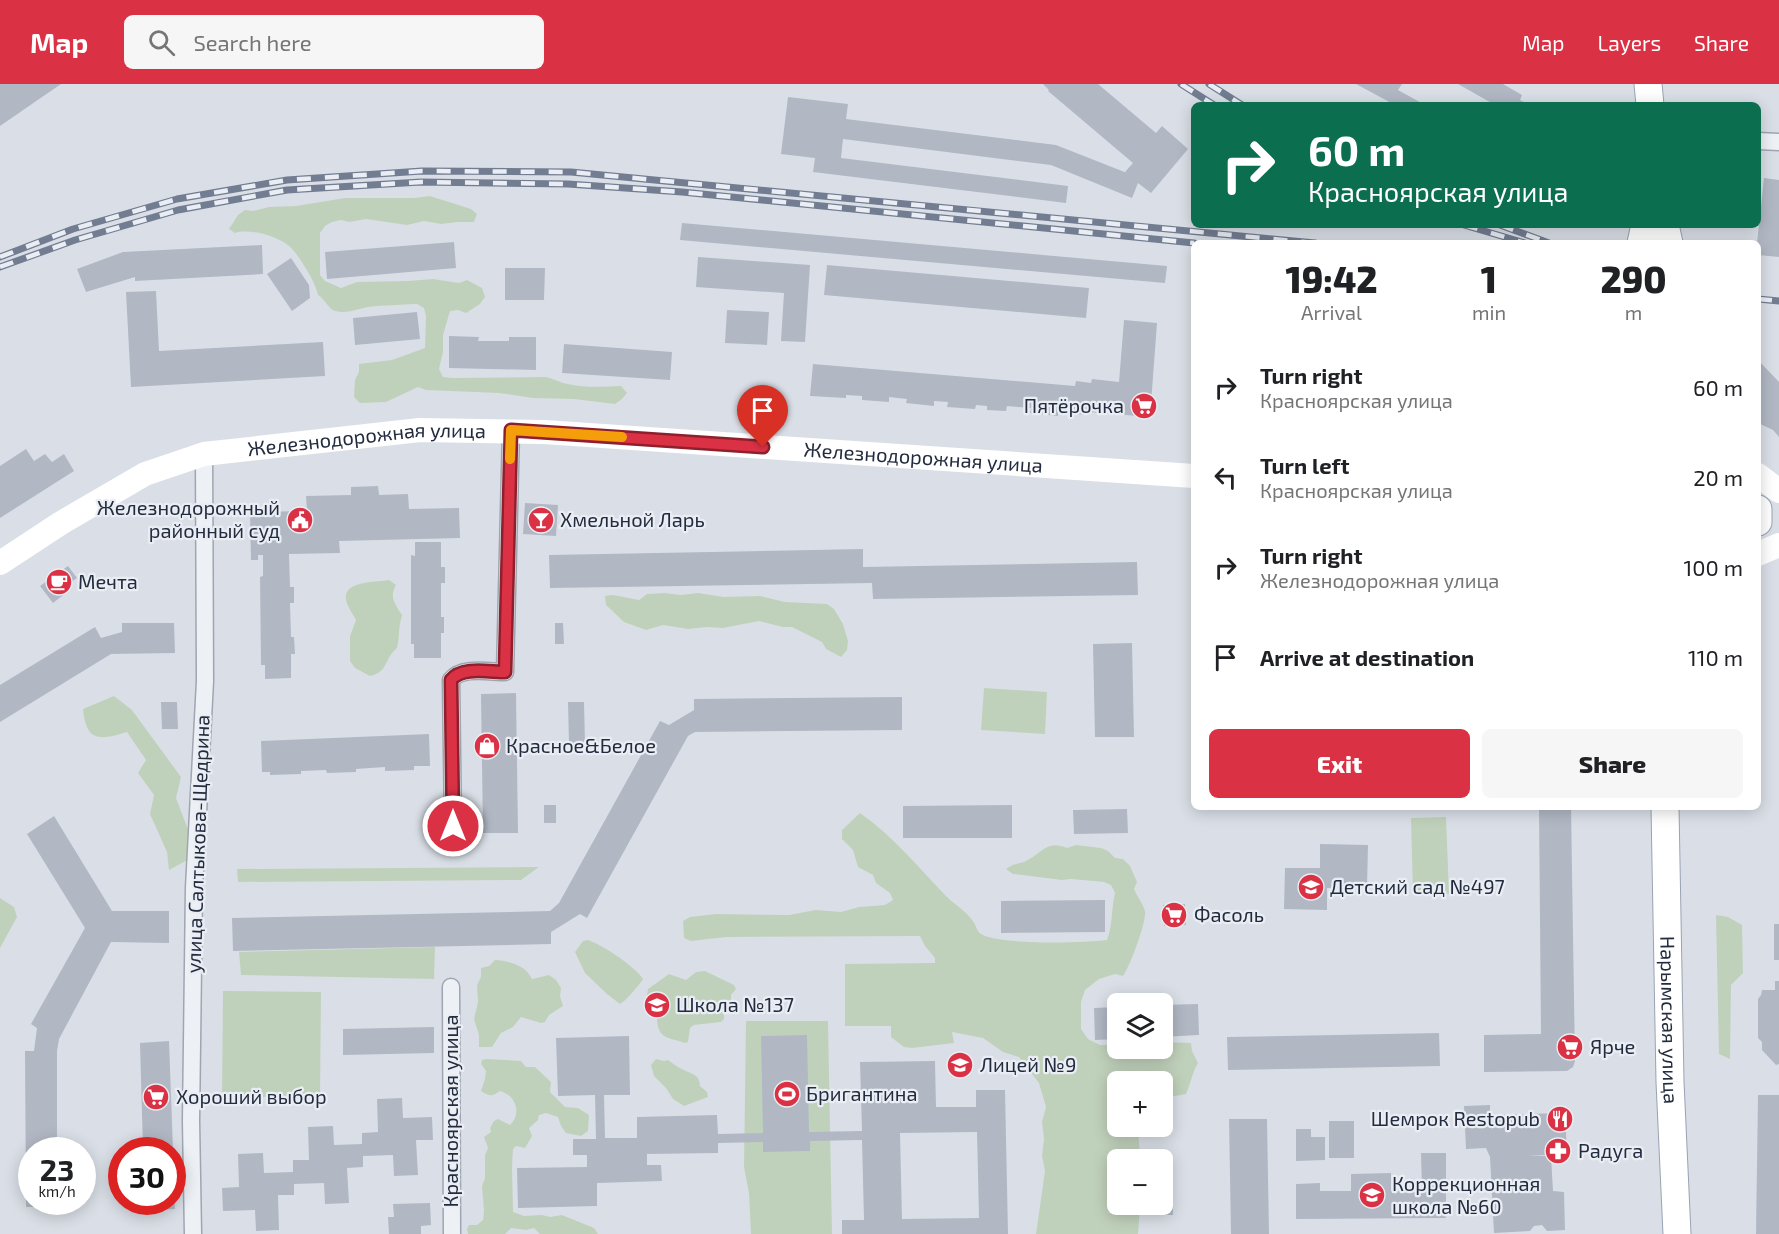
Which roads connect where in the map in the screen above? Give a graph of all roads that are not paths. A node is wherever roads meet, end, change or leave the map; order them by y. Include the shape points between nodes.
1 (1648, 84) edge
2 (1650, 102) edge
3 (1761, 141) edge
4 (1779, 142) edge
5 (511, 430) junction
6 (204, 454) junction
7 (1191, 476) edge
8 (1761, 478) edge
9 (1779, 490) edge
10 (1779, 544) edge
11 (1761, 553) edge
12 (0, 563) edge
13 (1665, 810) edge
14 (453, 826) dead end
15 (451, 987) dead end
16 (193, 1234) edge
17 (452, 1234) edge
18 (1677, 1234) edge

1 - 2 main road
3 - 4 street
5 - 6 street, Железнодорожная улица via 420,430
5 - 7 street, Железнодорожная улица
5 - 14 street via 505,672 463,672 451,680
6 - 12 street, Железнодорожная улица via 145,474
6 - 16 street, улица Салтыкова-Щедрина via 205,681 194,888
8 - 9 street
10 - 11 street
13 - 18 main road, Нарымская улица
15 - 17 street, Красноярская улица

